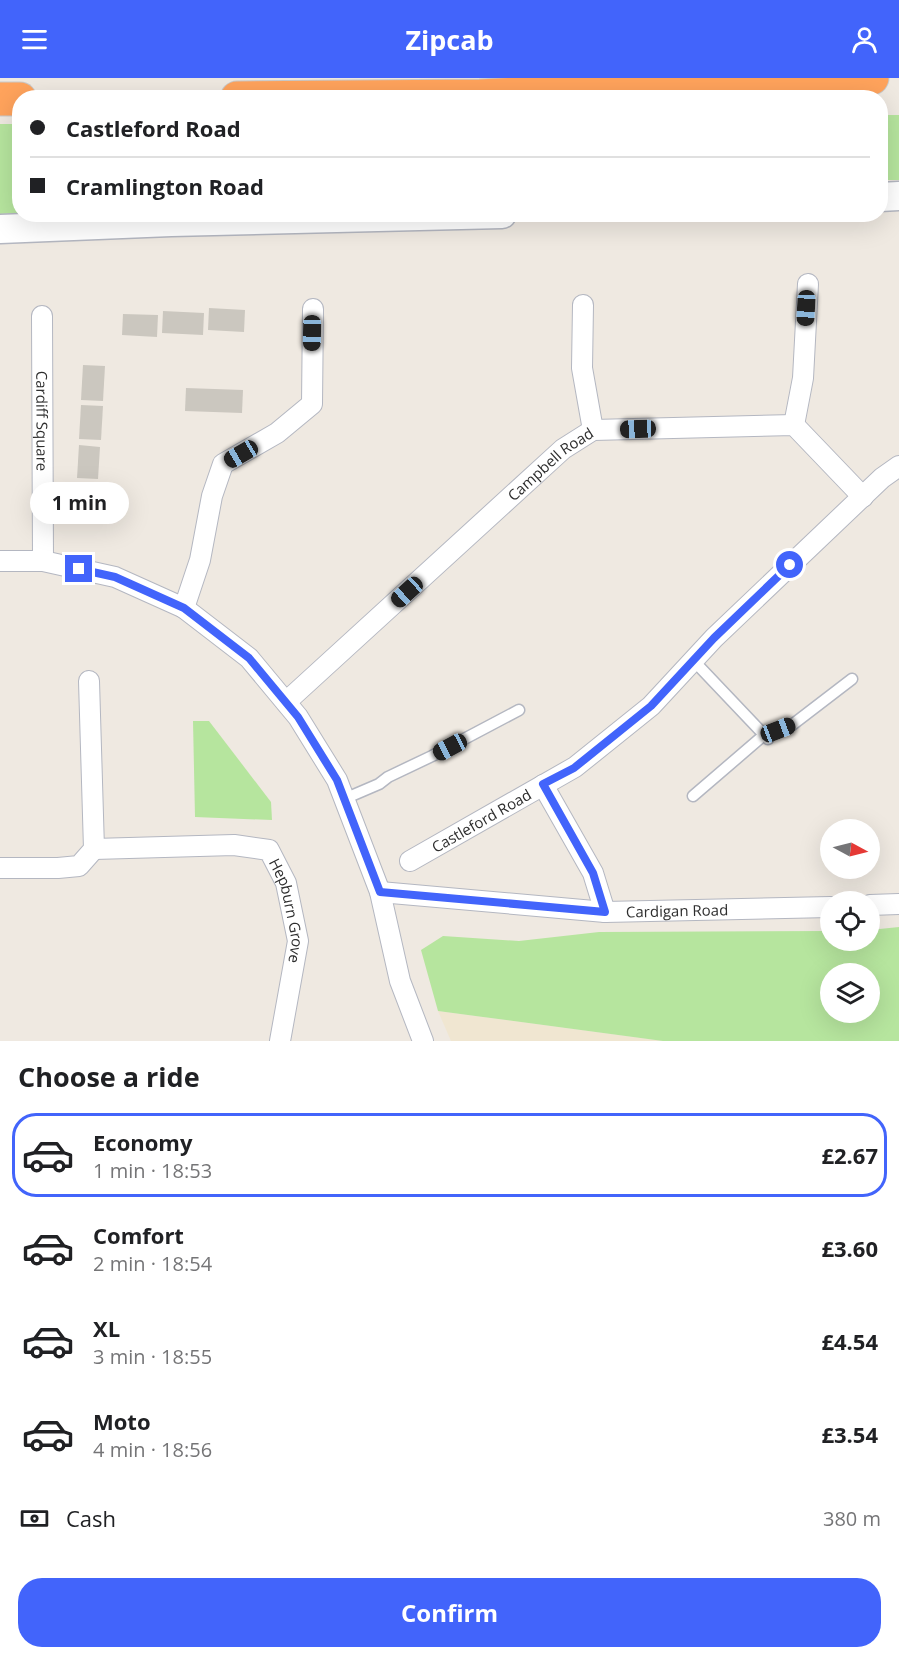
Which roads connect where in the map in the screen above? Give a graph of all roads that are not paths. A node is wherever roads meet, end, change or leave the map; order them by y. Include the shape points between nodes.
1 (872, 78) edge
2 (593, 90) edge
3 (171, 222) edge
4 (0, 230) edge
5 (808, 284) dead end
6 (583, 305) dead end
7 (313, 309) dead end
8 (42, 316) dead end
9 (794, 425) junction
10 (593, 430) junction
11 (899, 466) edge
12 (863, 497) junction
13 (0, 561) edge
14 (43, 561) junction
15 (184, 608) junction
16 (693, 660) junction
17 (852, 678) dead end
18 (89, 681) dead end
19 (286, 702) junction
20 (519, 710) dead end
21 (766, 737) junction
22 (543, 784) junction
23 (693, 796) dead end
24 (344, 799) junction
25 (94, 849) junction
26 (410, 861) dead end
27 (0, 868) edge
28 (380, 892) junction
29 (899, 904) edge
30 (880, 905) edge
31 (820, 908) edge
32 (605, 912) junction
33 (280, 1041) edge
34 (423, 1041) edge

1 - 2 highway
3 - 4 street
5 - 9 street via 803,378
6 - 10 street via 582,368
7 - 15 street via 312,404 277,433 223,464
8 - 14 street, Cardiff Square
9 - 10 street, Campbell Road
9 - 12 street
10 - 19 street, Campbell Road via 563,449
11 - 12 street, Castleford Road
12 - 16 street, Castleford Road
13 - 14 street
14 - 15 street via 115,577
15 - 19 street via 249,658
16 - 21 lane
16 - 22 street, Castleford Road via 651,706 574,768
17 - 21 lane via 792,725
18 - 25 street
19 - 24 street via 337,780
20 - 24 lane
21 - 23 lane
22 - 26 street, Castleford Road
22 - 32 street via 593,873
24 - 28 street
25 - 27 street via 79,866
25 - 33 street, Hepburn Grove via 234,845 269,850 286,883 298,941
28 - 32 street, Cardigan Road
28 - 34 street via 400,981
29 - 30 street
31 - 32 street, Cardigan Road

